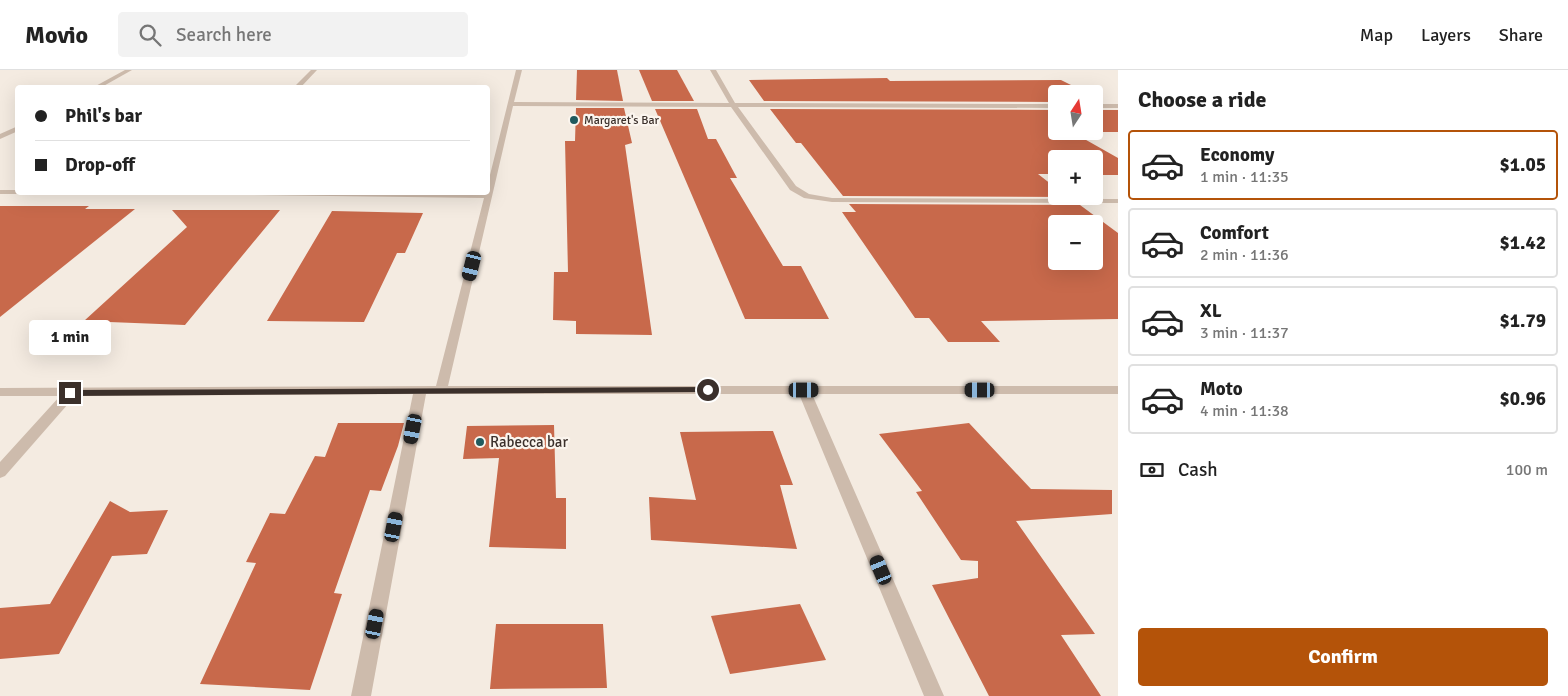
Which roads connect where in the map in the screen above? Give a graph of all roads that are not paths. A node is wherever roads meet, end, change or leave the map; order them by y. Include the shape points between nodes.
1 (129, 70) edge
2 (314, 70) edge
3 (519, 70) edge
4 (713, 70) edge
5 (101, 85) edge
6 (299, 85) edge
7 (510, 104) junction
8 (734, 106) junction
9 (1048, 106) edge
10 (1103, 106) edge
11 (1118, 106) edge
12 (15, 129) edge
13 (0, 136) edge
14 (0, 192) edge
15 (15, 192) edge
16 (490, 192) edge
17 (413, 195) edge
18 (489, 196) joint
19 (1118, 201) edge
20 (420, 390) junction
21 (441, 390) junction
22 (804, 390) junction
23 (1118, 390) edge
24 (0, 392) edge
25 (70, 393) junction
26 (0, 472) edge
27 (361, 696) edge
28 (934, 696) edge

1 - 5 street
2 - 6 street
3 - 7 street
4 - 8 street
7 - 8 street
7 - 16 street
8 - 9 street
8 - 19 street via 793,188 807,196 832,200
10 - 11 street
12 - 13 street
14 - 15 street
17 - 18 street
18 - 21 street
20 - 21 street
20 - 25 street
20 - 27 street
21 - 22 street
22 - 23 street
22 - 28 street
24 - 25 street
25 - 26 street

